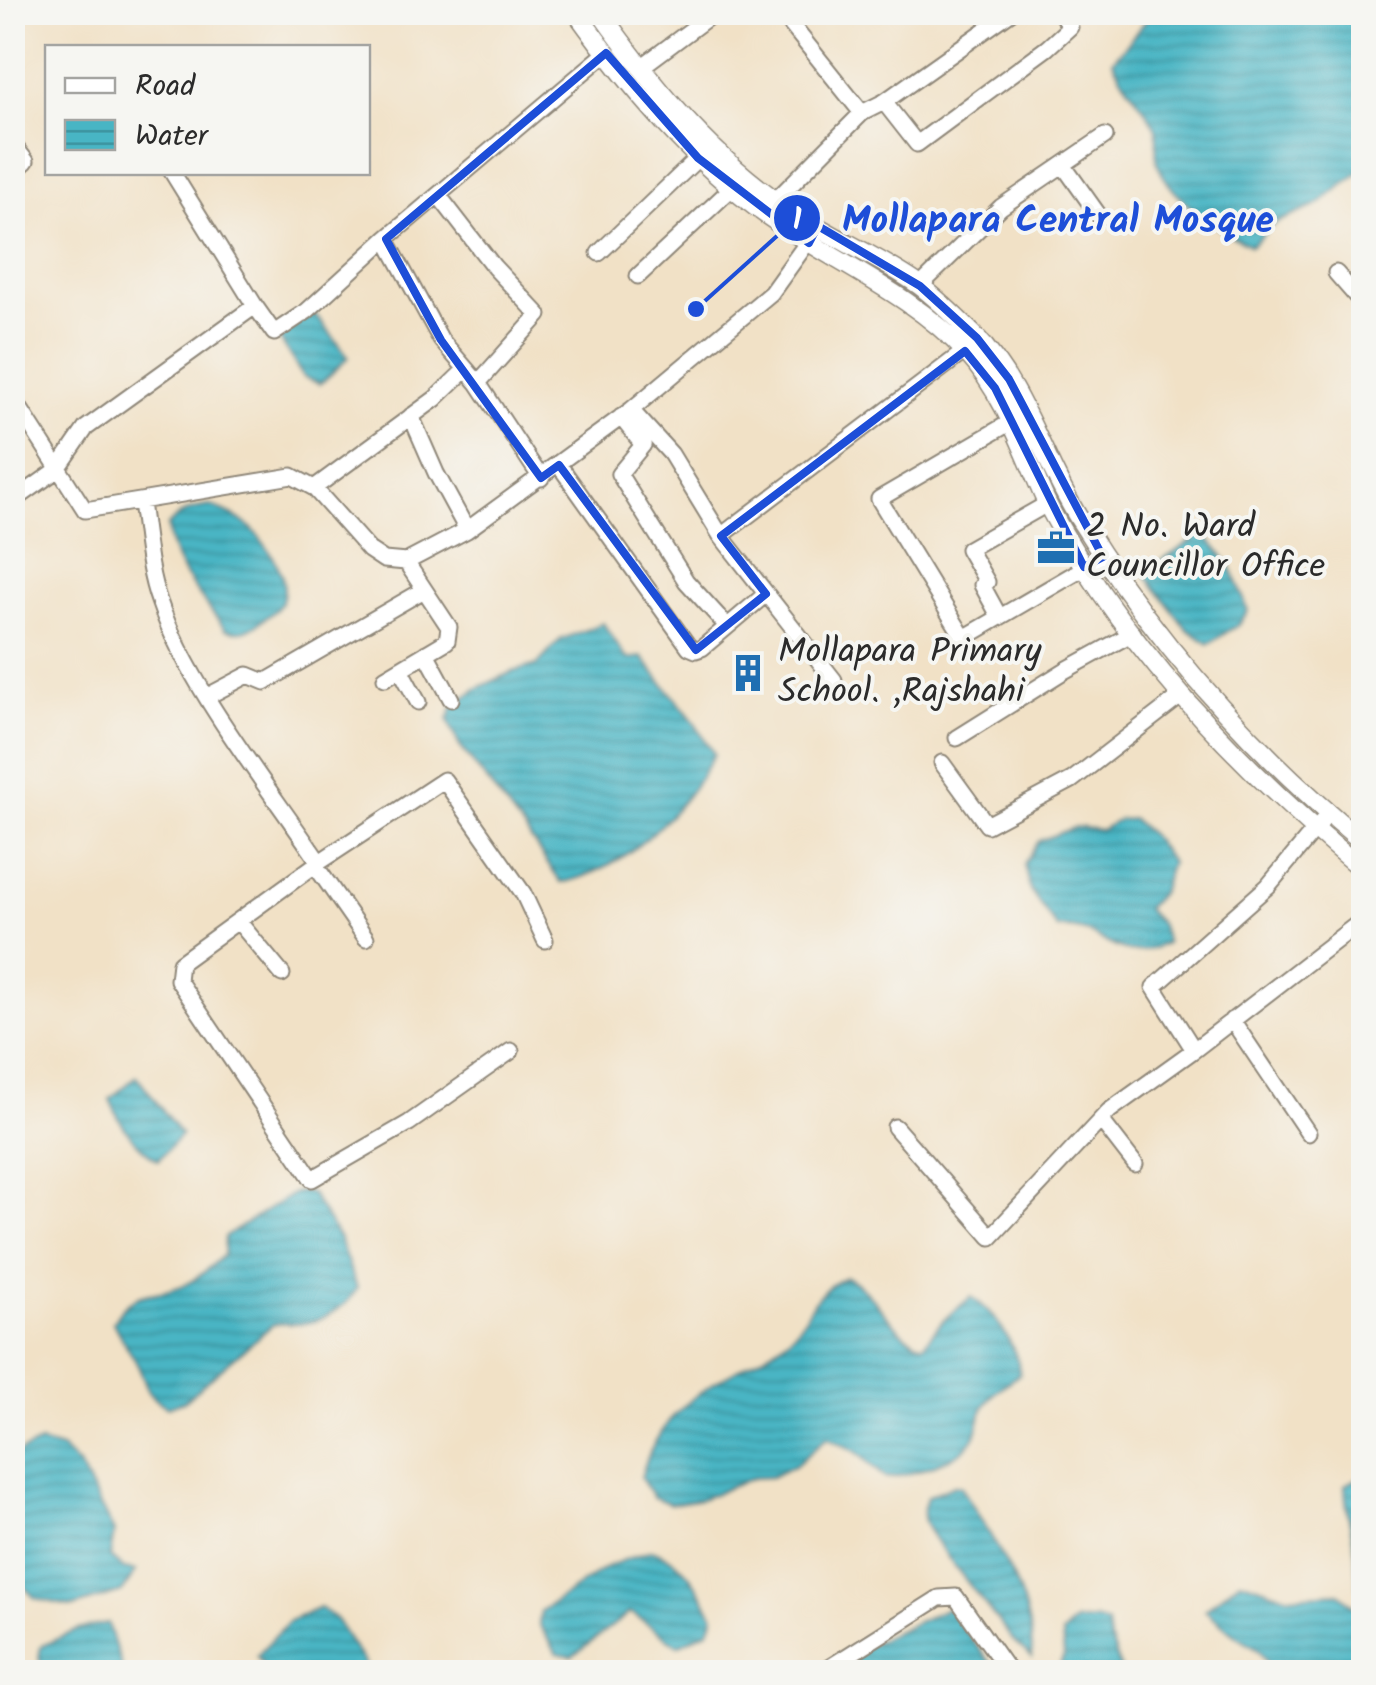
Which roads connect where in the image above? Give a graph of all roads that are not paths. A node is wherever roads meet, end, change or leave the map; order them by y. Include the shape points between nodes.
1 (576, 12) edge
2 (600, 12) edge
3 (715, 12) edge
4 (782, 12) edge
5 (1011, 12) edge
6 (1060, 12) edge
7 (606, 53) junction
8 (640, 68) junction
9 (884, 102) junction
10 (862, 113) junction
11 (1105, 136) dead end
12 (12, 142) edge
13 (698, 158) junction
14 (1063, 164) junction
15 (12, 173) edge
16 (174, 175) edge
17 (733, 187) junction
18 (439, 196) junction
19 (770, 207) junction
20 (1100, 218) dead end
21 (818, 226) junction
22 (386, 239) junction
23 (809, 243) junction
24 (599, 253) dead end
25 (1336, 273) dead end
26 (638, 276) dead end
27 (920, 286) junction
28 (1364, 305) edge
29 (255, 306) junction
30 (965, 351) junction
31 (466, 369) junction
32 (478, 383) junction
33 (12, 396) edge
34 (626, 413) junction
35 (411, 416) junction
36 (1011, 422) junction
37 (559, 465) junction
38 (57, 470) junction
39 (541, 478) junction
40 (314, 488) junction
41 (12, 502) edge
42 (141, 503) junction
43 (1047, 504) junction
44 (467, 530) junction
45 (721, 536) junction
46 (1103, 557) junction
47 (406, 562) junction
48 (1084, 567) junction
49 (424, 590) junction
50 (766, 594) junction
51 (1000, 616) junction
52 (726, 626) junction
53 (1133, 633) junction
54 (426, 653) junction
55 (400, 669) junction
56 (385, 678) dead end
57 (834, 680) dead end
58 (1182, 695) junction
59 (208, 696) junction
60 (451, 699) dead end
61 (418, 702) dead end
62 (958, 738) dead end
63 (942, 763) dead end
64 (1328, 814) junction
65 (1314, 830) junction
66 (1364, 843) edge
67 (317, 864) junction
68 (1364, 871) edge
69 (1364, 919) edge
70 (238, 921) junction
71 (366, 938) dead end
72 (545, 940) dead end
73 (282, 974) dead end
74 (1232, 1020) junction
75 (511, 1050) dead end
76 (1194, 1050) junction
77 (1101, 1120) junction
78 (895, 1127) dead end
79 (1308, 1133) dead end
80 (1134, 1164) dead end
81 (822, 1672) edge
82 (1009, 1672) edge

1 - 7 street
2 - 8 street
3 - 8 street
4 - 10 street
5 - 9 street
6 - 9 street via 1070,27 917,144
7 - 13 street
7 - 18 street
8 - 19 street
9 - 10 street
10 - 19 street
11 - 14 street
12 - 15 street via 26,161
13 - 17 street
13 - 24 street
14 - 20 street
14 - 27 street via 1001,207
16 - 29 street
17 - 19 street
17 - 26 street
18 - 22 street
18 - 32 street via 538,315
19 - 21 street
19 - 23 street
21 - 23 street
21 - 27 street
22 - 29 street via 274,333
22 - 31 street via 442,340
23 - 30 street via 903,298
23 - 34 street via 772,292
25 - 28 street
27 - 46 street via 1009,379 1064,494
29 - 38 street via 86,428
30 - 36 street via 995,388
30 - 45 street
31 - 32 street
31 - 35 street
32 - 39 street
33 - 38 street
34 - 37 street
34 - 45 street via 670,454
34 - 52 street via 643,445 619,474 686,581
35 - 40 street
35 - 44 street
36 - 43 street
36 - 51 street via 880,499 964,638
37 - 39 street
37 - 52 street via 689,647 702,648
38 - 41 street
38 - 42 street via 86,510
39 - 44 street
40 - 42 street via 292,476
40 - 47 street via 368,550
42 - 59 street via 158,600
43 - 48 street
43 - 51 street via 968,549
44 - 47 street
45 - 50 street
46 - 48 street
46 - 64 street via 1198,680
47 - 49 street
48 - 51 street
48 - 53 street
49 - 54 street via 450,635
49 - 59 street via 265,682 248,675
50 - 52 street
50 - 57 street
53 - 58 street
53 - 62 street
54 - 55 street
54 - 60 street
55 - 56 street
55 - 61 street
58 - 63 street via 1072,780 987,825
58 - 65 street
59 - 67 street
64 - 65 street
64 - 66 street
65 - 68 street
65 - 76 street via 1268,886 1154,987
67 - 70 street
67 - 71 street
67 - 72 street via 444,780 523,892
69 - 74 street
70 - 73 street
70 - 75 street via 180,963 178,980 312,1179 408,1123
74 - 76 street
74 - 79 street
76 - 77 street
77 - 78 street via 991,1237
77 - 80 street
81 - 82 street via 949,1595

